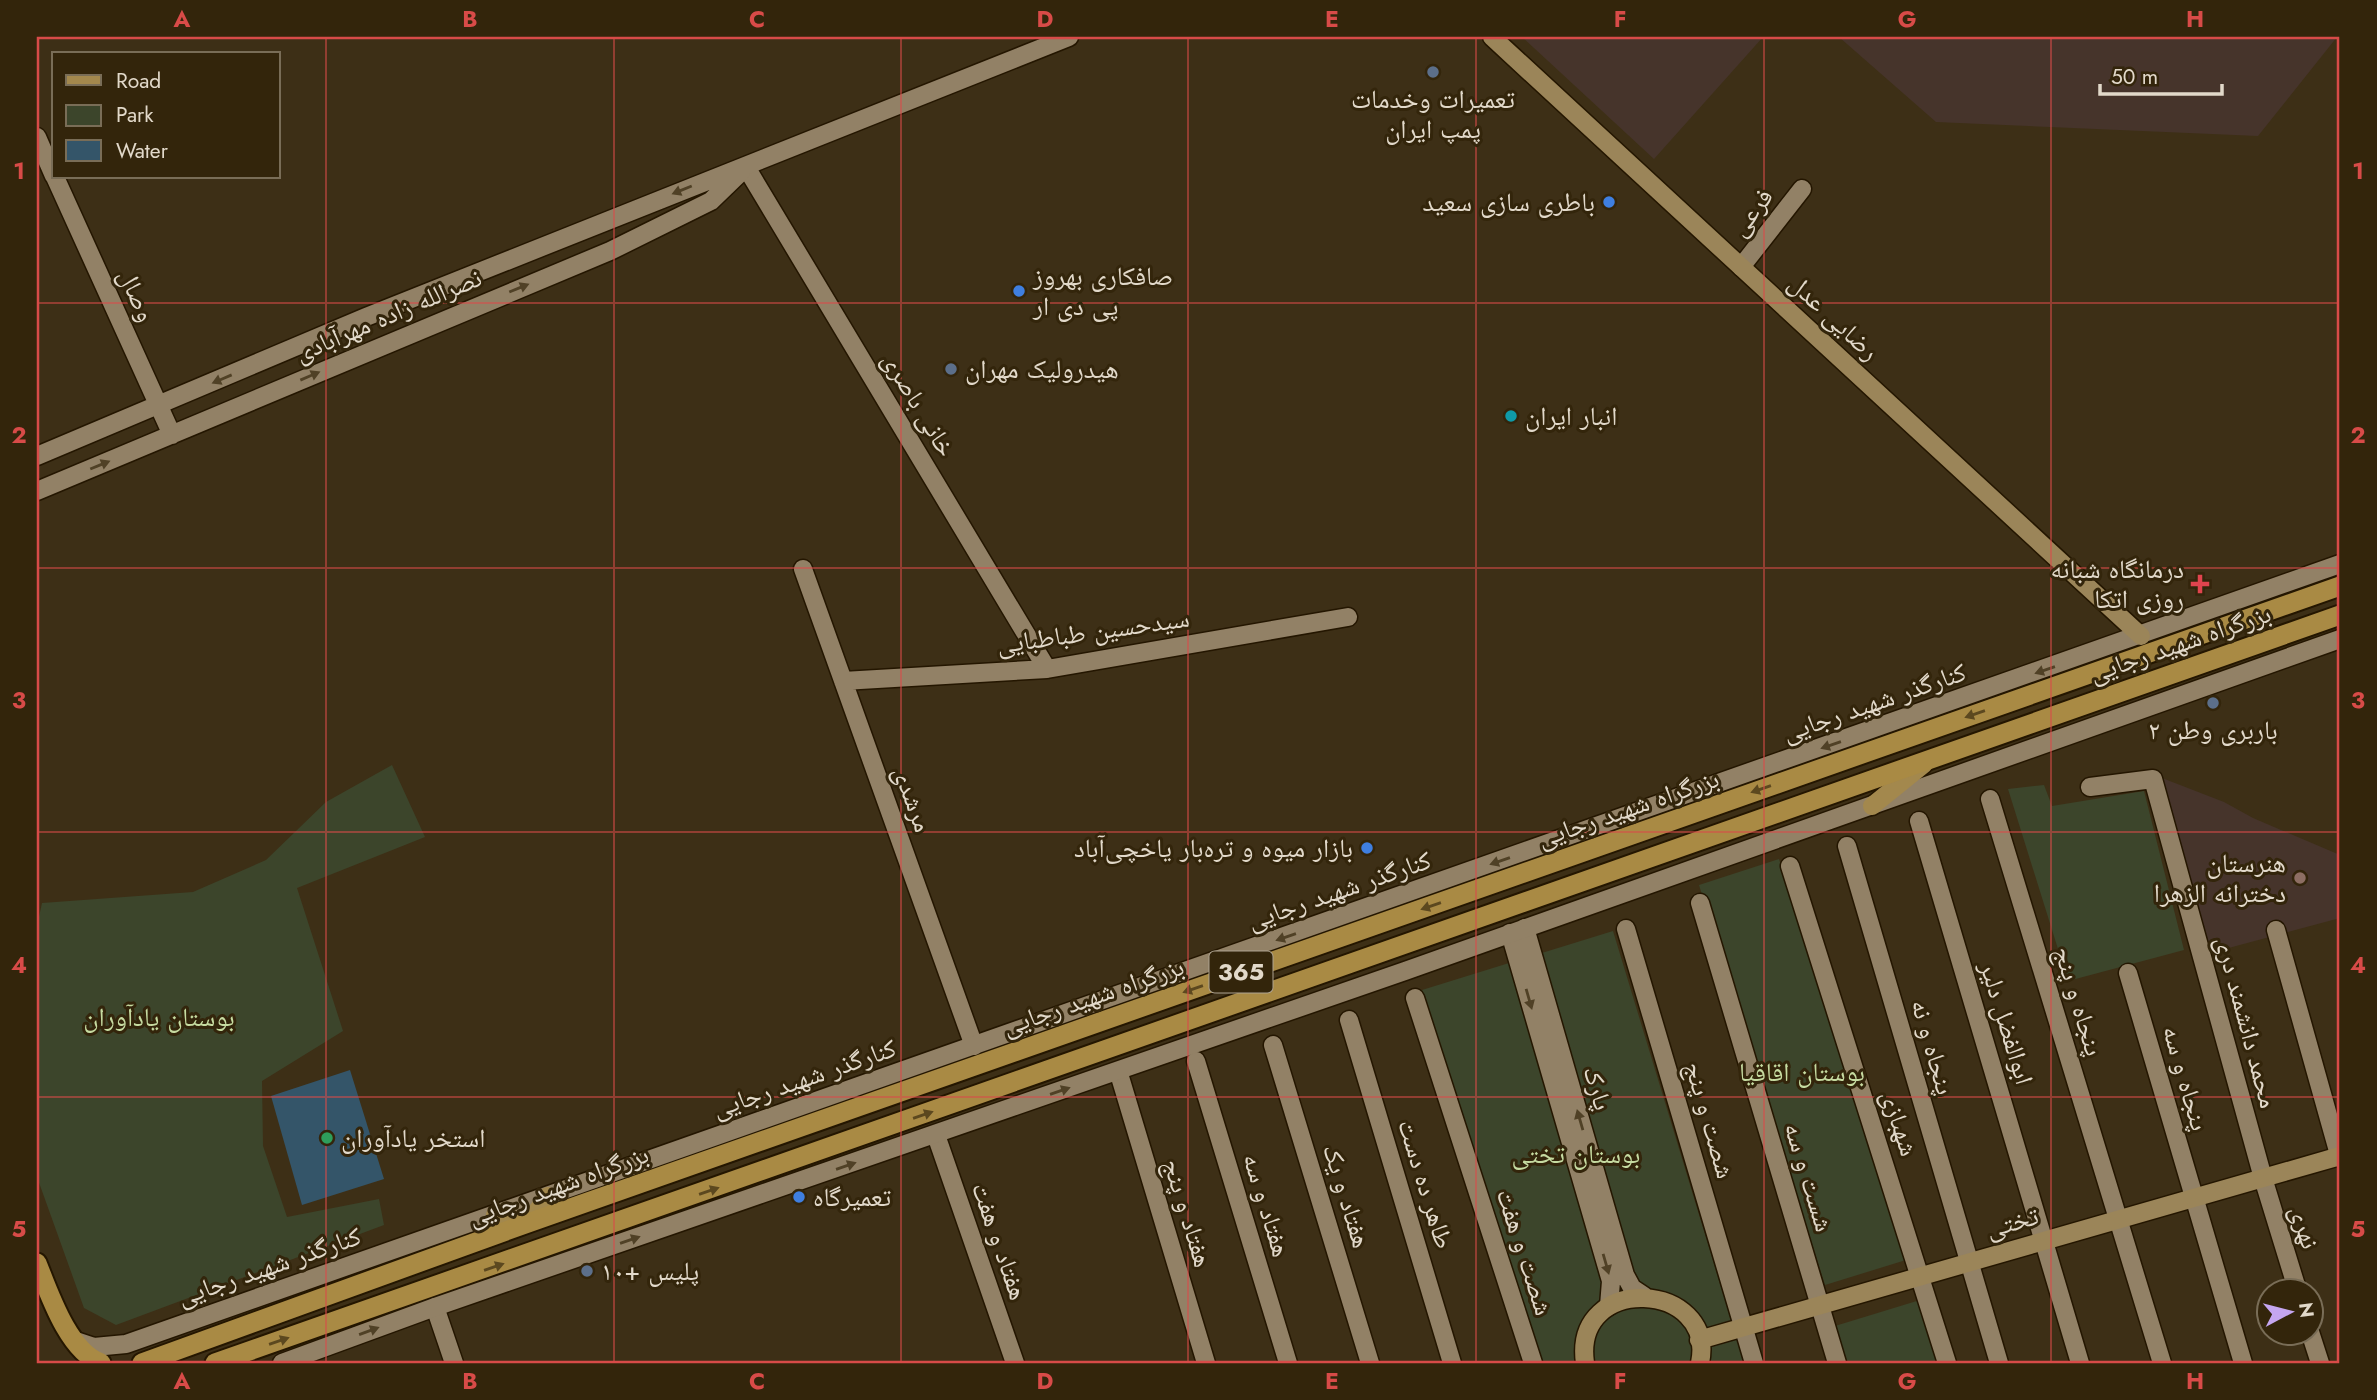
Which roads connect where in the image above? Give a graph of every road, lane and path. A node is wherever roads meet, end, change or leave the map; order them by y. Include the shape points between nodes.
1 (1069, 37) edge
2 (1492, 37) edge
3 (37, 137) edge
4 (746, 167) junction
5 (52, 170) edge
6 (56, 178) edge
7 (1802, 189) dead end
8 (1741, 267) junction
9 (159, 405) junction
10 (172, 435) junction
11 (37, 456) edge
12 (37, 491) edge
13 (2340, 564) edge
14 (803, 569) dead end
15 (2340, 586) edge
16 (2340, 615) edge
17 (1348, 617) dead end
18 (2141, 636) junction
19 (2340, 639) edge
20 (1047, 668) junction
21 (843, 681) junction
22 (1931, 759) junction
23 (2090, 788) dead end
24 (1990, 799) dead end
25 (1872, 806) junction
26 (1919, 821) dead end
27 (1847, 846) dead end
28 (1790, 866) dead end
29 (1700, 903) dead end
30 (1626, 929) dead end
31 (2276, 930) dead end
32 (1519, 935) junction
33 (2128, 973) dead end
34 (1415, 998) dead end
35 (1349, 1020) dead end
36 (1273, 1045) dead end
37 (974, 1046) junction
38 (1196, 1061) dead end
39 (1120, 1077) dead end
40 (936, 1135) junction
41 (2340, 1157) edge
42 (2263, 1178) junction
43 (548, 1196) junction
44 (2194, 1198) junction
45 (1598, 1211) junction
46 (495, 1215) junction
47 (2119, 1219) junction
48 (528, 1223) junction
49 (2044, 1241) junction
50 (1969, 1262) junction
51 (37, 1263) edge
52 (1921, 1276) junction
53 (2294, 1278) edge
54 (1644, 1296) junction
55 (432, 1298) junction
56 (1820, 1305) junction
57 (1609, 1306) junction
58 (1744, 1327) junction
59 (1699, 1340) junction
60 (76, 1341) junction
61 (101, 1363) edge
62 (142, 1363) edge
63 (215, 1363) edge
64 (282, 1363) edge
65 (454, 1363) edge
66 (1015, 1363) edge
67 (1206, 1363) edge
68 (1288, 1363) edge
69 (1370, 1363) edge
70 (1452, 1363) edge
71 (1533, 1363) edge
72 (1585, 1363) edge
73 (1700, 1363) edge
74 (1754, 1363) edge
75 (1837, 1363) edge
76 (1947, 1363) edge
77 (1999, 1363) edge
78 (2080, 1363) edge
79 (2162, 1363) edge
80 (2243, 1363) edge

1 - 4 street, نصرالله زاده مهرآبادی
2 - 8 main road, رضایی عدل
3 - 5 street, وصال
4 -> 9 street, نصرالله زاده مهرآبادی via 366,317
10 -> 4 street, نصرالله زاده مهرآبادی via 610,251 711,201
4 - 20 street, خانی باصری
6 - 9 street, وصال
7 - 8 street, فرعی
8 - 18 main road, رضایی عدل
9 - 10 street, وصال
9 - 11 street, نصرالله زاده مهرآبادی
12 -> 10 street, نصرالله زاده مهرآبادی
13 - 18 street, کنارگذر شهید رجایی
14 - 21 street, مرشدی
15 -> 48 highway, بزرگراه شهید رجایی / 365
16 - 22 highway, بزرگراه شهید رجایی / 365
17 - 20 street, سیدحسین طباطبایی
18 -> 37 street, کنارگذر شهید رجایی
19 - 25 street
20 - 21 street, سیدحسین طباطبایی
21 - 37 street, مرشدی
22 - 25 main road
55 -> 22 highway, بزرگراه شهید رجایی / 365
23 - 42 street, محمد دانشمند دری via 2153,779
24 - 47 street, پنجاه و پنج
25 - 32 street
26 - 49 street, ابوالفضل دلیر
27 - 50 street, پنجاه و نه
28 - 52 street, شهبازی
29 - 56 street, شست و سه
30 - 58 street, شصت و پنج
31 - 41 street
40 -> 32 street
32 - 45 street, پارک
33 - 44 street, پنجاه و سه
34 - 71 street, شصت و هفت
35 - 70 street, طاهر ده دست
36 - 69 street, هفتاد و یک
37 - 43 street, کنارگذر شهید رجایی
38 - 68 street, هفتاد و سه
39 - 67 street, هفتاد و پنج
55 -> 40 street
40 - 66 street, هفتاد و هفت
41 - 42 main road, تختی
42 - 44 main road, تختی
42 - 53 street, نهری
43 - 46 street, کنارگذر شهید رجایی
43 - 48 main road
44 - 47 main road, تختی
44 - 80 street, پنجاه و سه
45 - 54 street, پارک via 1632,1288
45 -> 57 street, پارک via 1611,1281
46 - 48 main road
46 - 60 street, کنارگذر شهید رجایی via 126,1344 94,1346
47 - 49 main road, تختی
47 - 79 street, پنجاه و پنج
48 - 62 highway, بزرگراه شهید رجایی / 365
49 - 50 main road, تختی
49 - 78 street, ابوالفضل دلیر
50 - 52 main road, تختی
50 - 77 street, پنجاه و نه
51 - 60 highway via 61,1320
52 - 56 main road, تختی
52 - 76 street, شهبازی
54 - 57 main road
54 - 59 main road via 1679,1309
63 -> 55 highway, بزرگراه شهید رجایی / 365
64 -> 55 street
55 - 65 street
56 - 58 main road, تختی
56 - 75 street, شست و سه
57 - 72 main road via 1587,1335
58 - 59 main road, تختی
58 - 74 street, شصت و پنج
59 - 73 main road
60 - 61 highway

